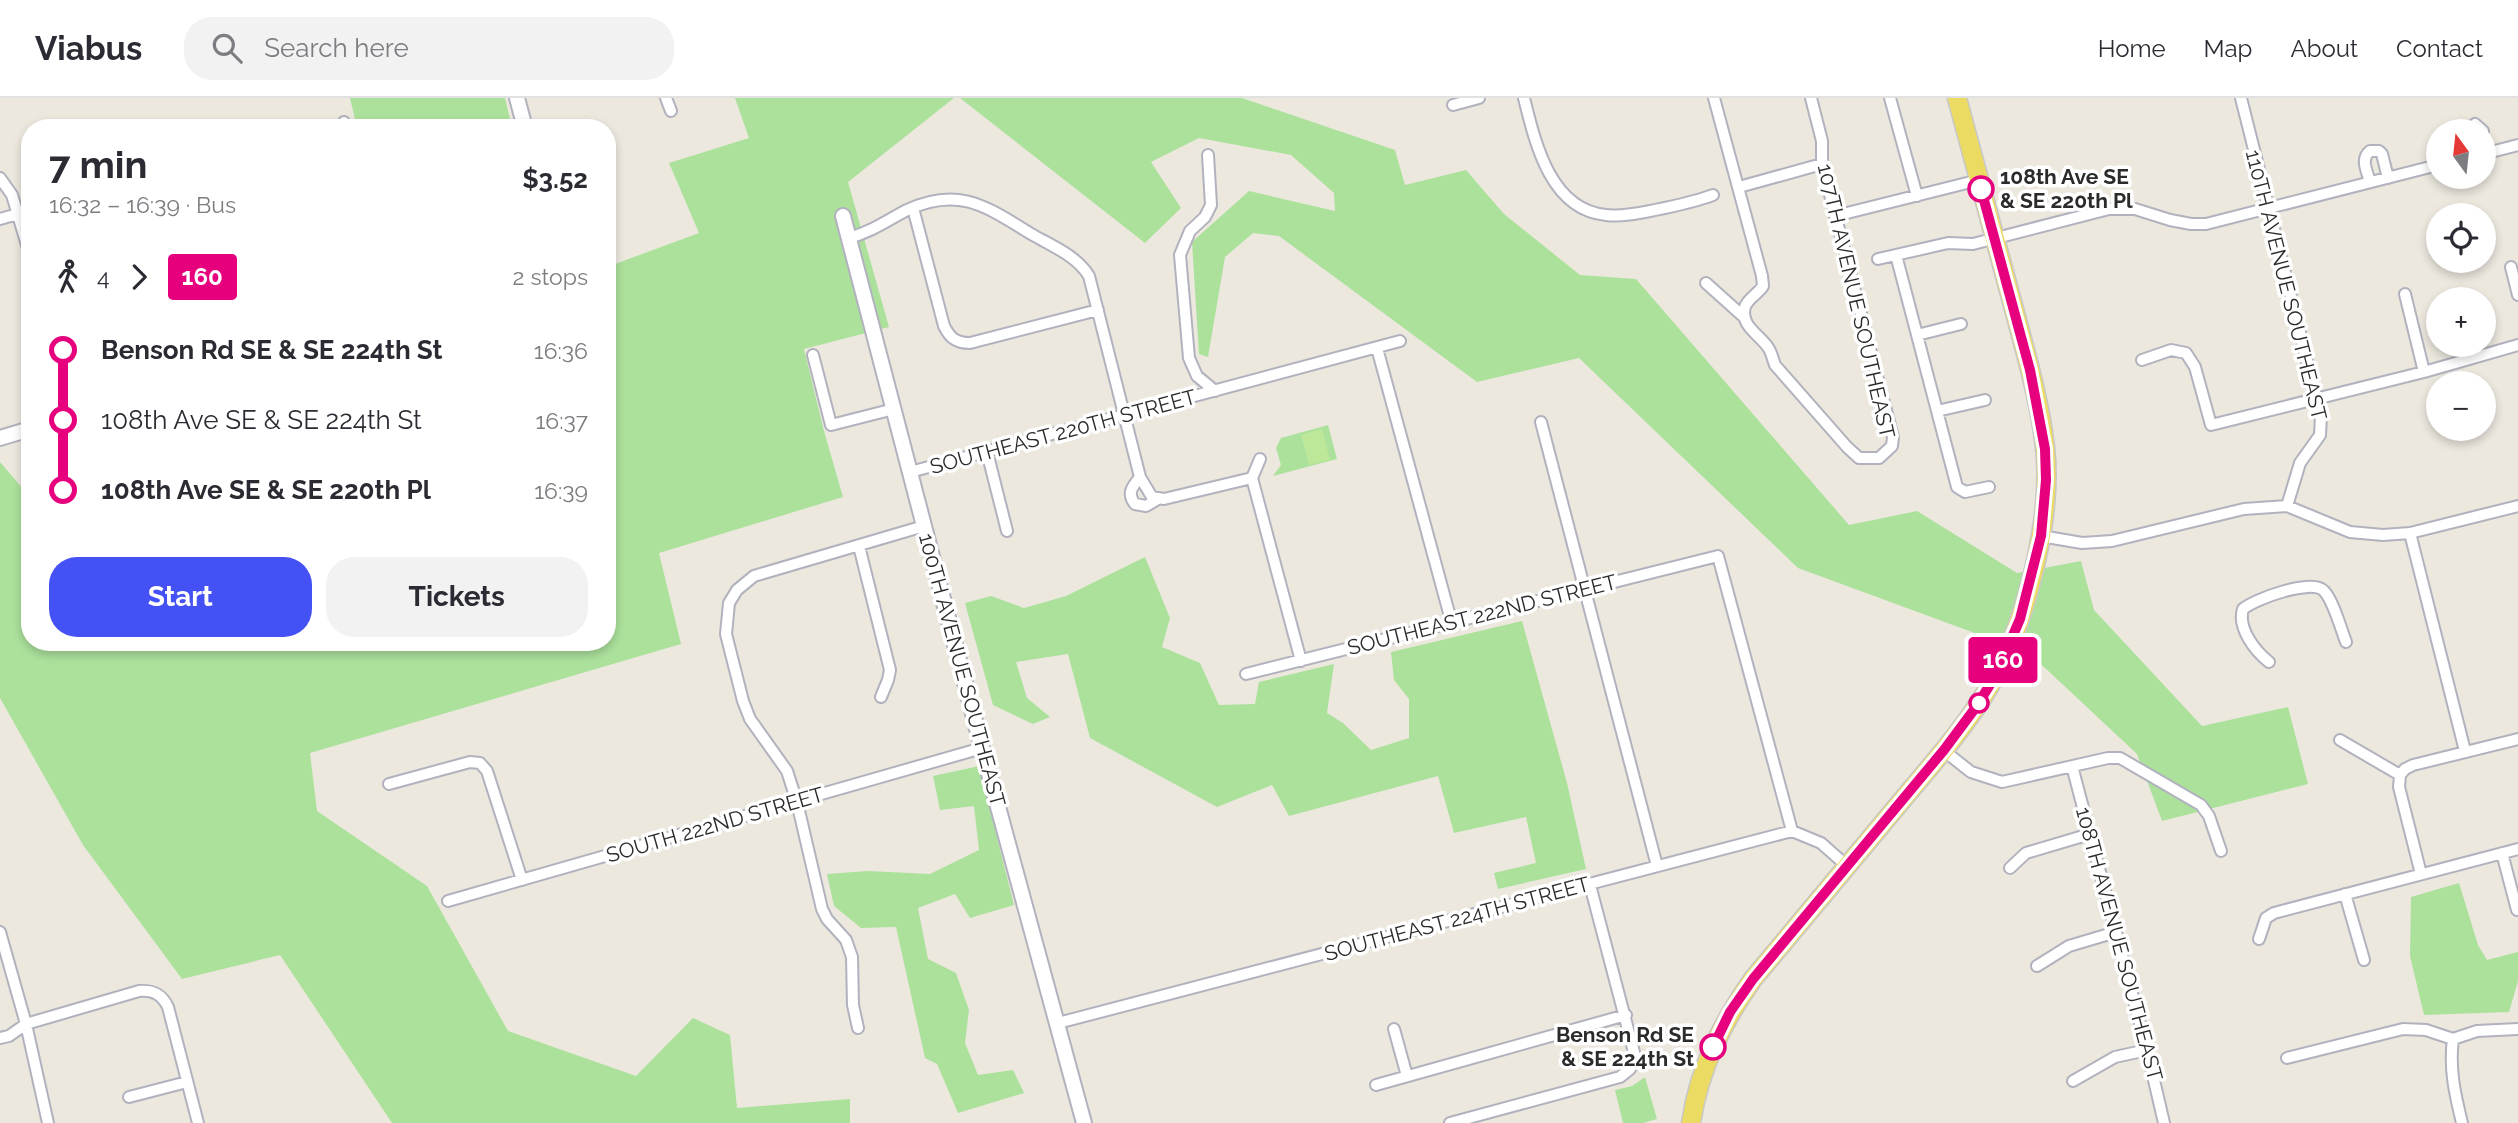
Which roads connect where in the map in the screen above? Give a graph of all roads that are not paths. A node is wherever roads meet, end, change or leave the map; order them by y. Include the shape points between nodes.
1 (517, 98) edge
2 (666, 98) edge
3 (1479, 98) edge
4 (1524, 98) edge
5 (1714, 98) edge
6 (1811, 98) edge
7 (1891, 98) edge
8 (1957, 98) edge
9 (2241, 98) edge
10 (1453, 105) dead end
11 (671, 111) dead end
12 (523, 119) edge
13 (2518, 145) edge
14 (2496, 150) edge
15 (1208, 155) dead end
16 (1822, 164) junction
17 (2426, 168) edge
18 (0, 178) edge
19 (2388, 178) junction
20 (1979, 180) junction
21 (2370, 182) junction
22 (1739, 187) junction
23 (1713, 195) dead end
24 (1917, 196) junction
25 (913, 208) junction
26 (2268, 208) junction
27 (18, 214) junction
28 (843, 216) dead end
29 (1835, 216) junction
30 (0, 219) edge
31 (21, 224) edge
32 (849, 238) junction
33 (1995, 238) junction
34 (1896, 255) junction
35 (1878, 259) dead end
36 (2511, 267) dead end
37 (1706, 283) dead end
38 (2405, 294) dead end
39 (2518, 295) edge
40 (1098, 310) junction
41 (1745, 317) junction
42 (1961, 324) dead end
43 (1917, 335) junction
44 (1400, 341) dead end
45 (2518, 345) edge
46 (1377, 348) junction
47 (813, 355) dead end
48 (2142, 360) dead end
49 (2424, 372) junction
50 (1215, 391) junction
51 (2317, 399) junction
52 (1985, 400) dead end
53 (894, 409) junction
54 (1937, 411) junction
55 (1125, 415) junction
56 (1541, 422) dead end
57 (21, 432) edge
58 (0, 438) edge
59 (987, 452) junction
60 (1260, 459) dead end
61 (910, 472) junction
62 (1140, 477) junction
63 (1252, 478) junction
64 (1989, 487) dead end
65 (1153, 496) junction
66 (2287, 506) junction
67 (2518, 506) edge
68 (924, 526) junction
69 (1007, 531) dead end
70 (2410, 533) junction
71 (2041, 536) junction
72 (859, 546) junction
73 (1586, 590) junction
74 (1452, 624) junction
75 (2346, 642) dead end
76 (1301, 661) junction
77 (2269, 662) dead end
78 (1246, 674) dead end
79 (881, 697) dead end
80 (2518, 739) edge
81 (2340, 740) dead end
82 (982, 748) junction
83 (1944, 750) junction
84 (2465, 751) junction
85 (2072, 766) junction
86 (2400, 775) junction
87 (389, 785) dead end
88 (797, 802) junction
89 (1792, 831) junction
90 (2090, 834) junction
91 (2518, 849) edge
92 (2221, 851) dead end
93 (2502, 853) junction
94 (1657, 866) junction
95 (1847, 866) junction
96 (2010, 868) dead end
97 (2421, 874) junction
98 (522, 880) junction
99 (1590, 885) junction
100 (2345, 894) junction
101 (447, 901) dead end
102 (2517, 910) edge
103 (0, 932) edge
104 (2116, 932) junction
105 (2259, 939) dead end
106 (2364, 960) dead end
107 (2037, 966) dead end
108 (1626, 1015) junction
109 (1058, 1023) junction
110 (26, 1024) junction
111 (858, 1028) dead end
112 (1394, 1029) dead end
113 (2518, 1029) edge
114 (0, 1038) edge
115 (2453, 1039) junction
116 (2147, 1049) junction
117 (2287, 1058) dead end
118 (1407, 1076) junction
119 (2073, 1081) dead end
120 (187, 1082) junction
121 (1376, 1084) dead end
122 (129, 1097) dead end
123 (48, 1123) edge
124 (198, 1123) edge
125 (1084, 1123) edge
126 (1450, 1123) edge
127 (1691, 1123) edge
128 (2164, 1123) edge
129 (2462, 1123) edge

1 - 12 street
2 - 11 street
3 - 10 street
4 - 23 street via 1540,155 1562,191 1588,211 1638,213
5 - 22 street
6 - 16 street, 107TH AVENUE SOUTHEAST via 1822,141
7 - 24 street
8 - 20 main road
9 - 26 street, 110TH AVENUE SOUTHEAST
13 - 14 street
15 - 50 street, SOUTHEAST 220TH STREET via 1211,205 1189,231 1180,255 1189,358 1197,376
16 - 22 street
16 - 29 street, 107TH AVENUE SOUTHEAST
17 - 19 street
18 - 27 street
19 - 21 street
19 - 21 street via 2382,154 2370,150 2364,161
20 - 24 street
20 - 33 main road
21 - 26 street
22 - 41 street via 1763,286 1746,303
24 - 29 street
25 - 32 street
25 - 40 street via 944,199 975,202 1081,265 1089,276
25 - 40 street via 944,326 961,343
26 - 33 street via 2206,224 2170,220 2135,209 2109,209
26 - 51 street, 110TH AVENUE SOUTHEAST
27 - 30 street
27 - 31 street
28 - 32 street, 100TH AVENUE SOUTHEAST
29 - 41 street, 107TH AVENUE SOUTHEAST via 1892,446 1878,458 1860,458 1847,447 1774,365 1769,349
32 - 53 street, 100TH AVENUE SOUTHEAST
33 - 34 street
33 - 71 main road via 2030,370 2045,449
34 - 35 street
34 - 43 street
36 - 39 street
37 - 41 street
38 - 49 street
40 - 55 street
42 - 43 street
43 - 54 street
44 - 46 street, SOUTHEAST 220TH STREET
45 - 49 street
46 - 50 street, SOUTHEAST 220TH STREET
46 - 74 street
47 - 53 street via 831,425
48 - 51 street via 2171,350 2186,353 2195,367 2211,425
49 - 51 street
50 - 55 street, SOUTHEAST 220TH STREET
51 - 66 street, 110TH AVENUE SOUTHEAST via 2320,435 2300,463
52 - 54 street
53 - 61 street, 100TH AVENUE SOUTHEAST
54 - 64 street via 1957,487 1965,492
55 - 59 street, SOUTHEAST 220TH STREET
55 - 62 street
56 - 73 street
57 - 58 street
59 - 61 street, SOUTHEAST 220TH STREET
59 - 69 street
60 - 63 street
61 - 68 street, 100TH AVENUE SOUTHEAST
62 - 65 street
62 - 65 street via 1131,489 1135,504 1146,506
63 - 65 street
63 - 76 street
66 - 70 street via 2350,532
66 - 71 street via 2244,509 2098,543
67 - 70 street
68 - 72 street
68 - 82 street, 100TH AVENUE SOUTHEAST
70 - 84 street
71 - 83 main road via 2020,619 2005,656
72 - 79 street via 890,670
72 - 88 street via 754,576 729,603 726,634 743,701 750,719 784,765
73 - 74 street, SOUTHEAST 222ND STREET
73 - 89 street, SOUTHEAST 222ND STREET via 1718,556
73 - 94 street
74 - 76 street, SOUTHEAST 222ND STREET
75 - 77 street via 2323,589 2307,586 2249,604 2241,614 2251,643
76 - 78 street, SOUTHEAST 222ND STREET
80 - 84 street
81 - 86 street
82 - 88 street, SOUTH 222ND STREET
82 - 109 street, 100TH AVENUE SOUTHEAST
83 - 85 street via 1971,772 1992,780
83 - 95 main road
84 - 86 street via 2413,765
85 - 90 street, 108TH AVENUE SOUTHEAST
85 - 92 street via 2108,758 2129,762 2201,805
86 - 97 street
87 - 98 street via 480,763 487,771
88 - 98 street, SOUTH 222ND STREET
88 - 111 street via 822,909 846,940 852,957
89 - 94 street, SOUTHEAST 224TH STREET
89 - 95 street via 1821,843
90 - 96 street via 2025,853
90 - 104 street, 108TH AVENUE SOUTHEAST
91 - 93 street
93 - 97 street
93 - 102 street
94 - 99 street, SOUTHEAST 224TH STREET
95 - 127 main road via 1730,1012 1697,1089
97 - 100 street
98 - 101 street, SOUTH 222ND STREET
99 - 108 street
99 - 109 street, SOUTHEAST 224TH STREET
100 - 105 street via 2274,913 2266,918
100 - 106 street
103 - 110 street
104 - 107 street via 2069,946
104 - 116 street, 108TH AVENUE SOUTHEAST
108 - 118 street
108 - 126 street via 1635,1056 1620,1077
109 - 125 street, 100TH AVENUE SOUTHEAST
110 - 114 street
110 - 120 street via 139,991 156,992 168,1007
110 - 123 street
112 - 118 street
113 - 115 street via 2477,1031
115 - 117 street via 2426,1030 2403,1029
115 - 129 street via 2450,1062
116 - 119 street via 2115,1057
116 - 128 street, 108TH AVENUE SOUTHEAST
118 - 121 street
120 - 122 street
120 - 124 street

